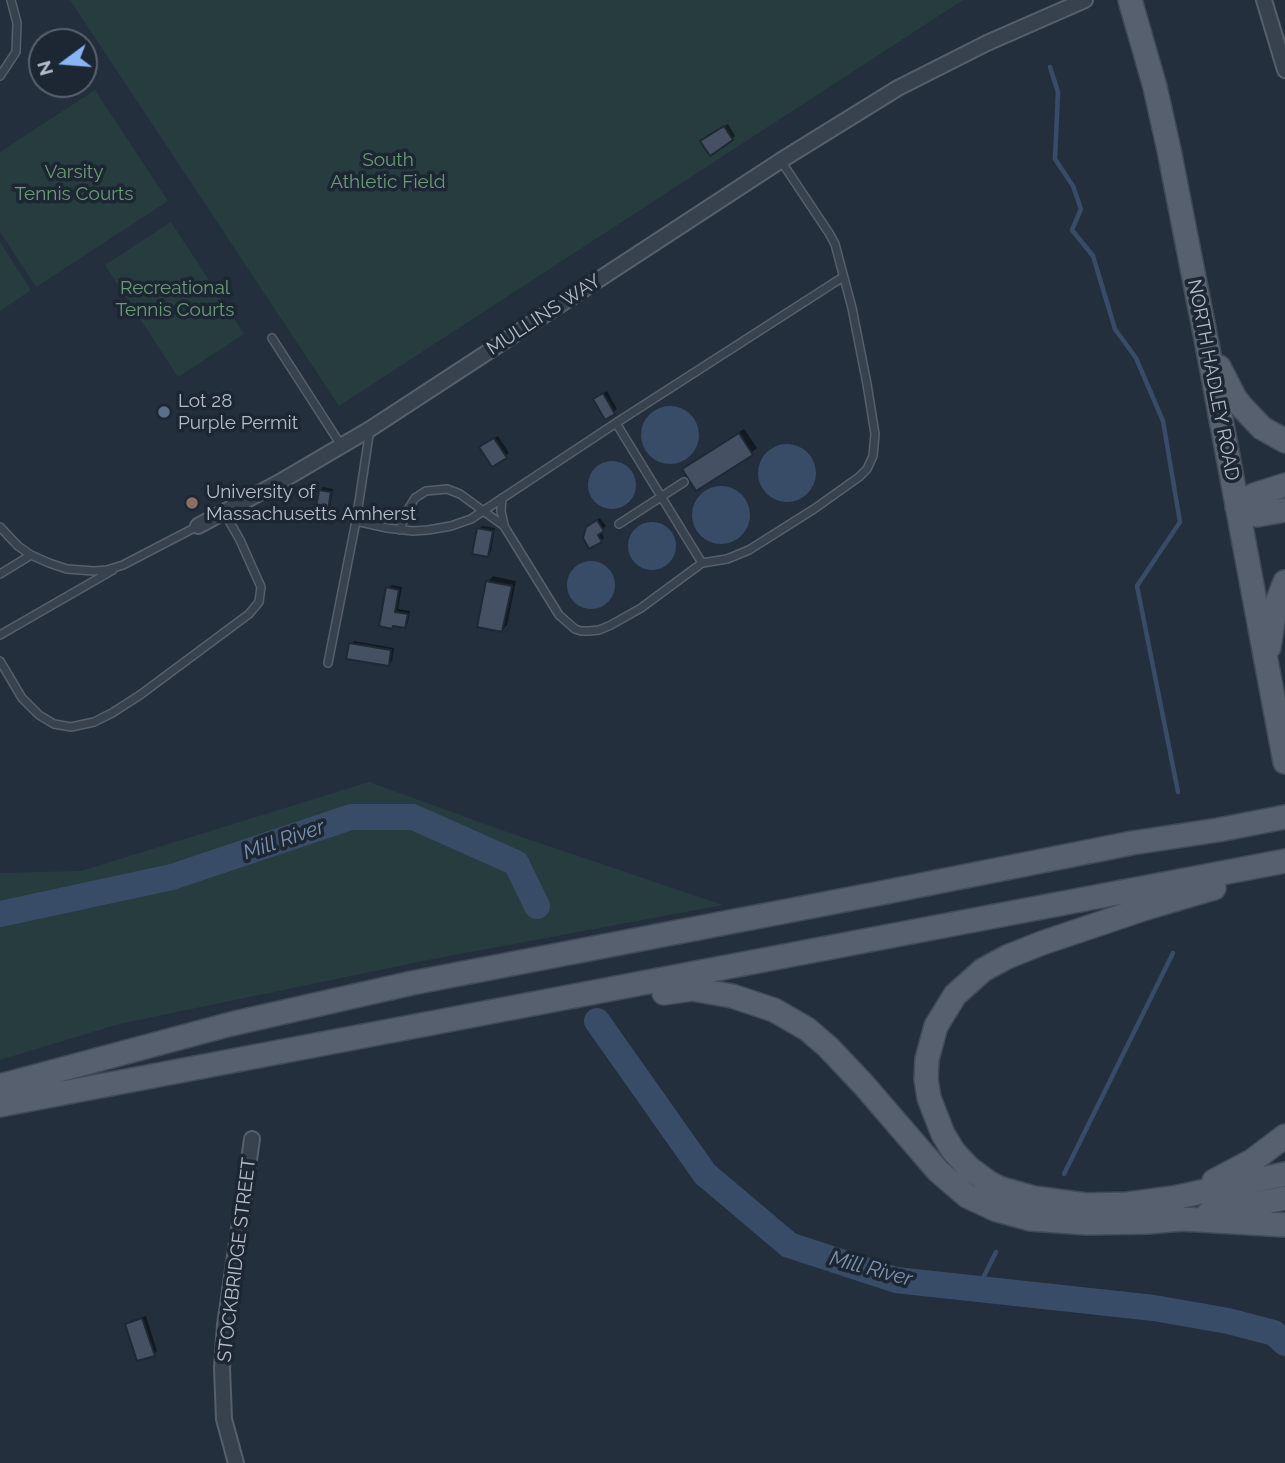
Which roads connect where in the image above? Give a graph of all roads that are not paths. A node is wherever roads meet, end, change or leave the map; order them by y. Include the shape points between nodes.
1 (11, 0) edge
2 (1085, 0) edge
3 (1130, 0) edge
4 (1264, 0) edge
5 (1285, 71) edge
6 (0, 76) edge
7 (780, 160) junction
8 (843, 277) junction
9 (272, 338) dead end
10 (1208, 344) junction
11 (616, 423) junction
12 (370, 429) junction
13 (1285, 441) edge
14 (341, 446) junction
15 (684, 482) dead end
16 (1285, 485) edge
17 (661, 497) junction
18 (502, 498) junction
19 (1237, 507) junction
20 (484, 510) junction
21 (1285, 510) edge
22 (224, 512) junction
23 (356, 520) junction
24 (619, 524) dead end
25 (198, 526) joint
26 (505, 526) junction
27 (0, 527) edge
28 (400, 530) junction
29 (31, 555) junction
30 (702, 563) junction
31 (123, 565) junction
32 (0, 574) edge
33 (1285, 582) edge
34 (0, 635) edge
35 (0, 661) edge
36 (328, 663) dead end
37 (1266, 664) junction
38 (1285, 762) edge
39 (1285, 817) edge
40 (1285, 861) edge
41 (1285, 872) edge
42 (352, 1038) junction
43 (0, 1086) edge
44 (0, 1105) edge
45 (1285, 1136) edge
46 (252, 1139) dead end
47 (1285, 1174) edge
48 (1173, 1198) junction
49 (1285, 1198) edge
50 (1182, 1219) junction
51 (1285, 1226) edge
52 (236, 1463) edge

1 - 6 lane via 17,23 16,52
2 - 7 street, MULLINS WAY via 930,71
3 - 10 main road, NORTH HADLEY ROAD via 1155,87
4 - 5 street
7 - 8 lane via 830,233
7 - 12 street, MULLINS WAY
8 - 11 lane
8 - 30 lane via 874,424 872,460 853,483 749,550
9 - 14 lane
10 - 13 main road via 1242,407 1262,428
10 - 19 main road, NORTH HADLEY ROAD
11 - 17 lane
11 - 18 lane
12 - 14 street, MULLINS WAY
12 - 23 lane
14 - 22 street, MULLINS WAY
15 - 17 lane
16 - 19 main road via 1254,495
17 - 24 lane
17 - 30 lane
18 - 20 lane
18 - 26 lane
19 - 21 main road via 1258,515
19 - 37 main road, NORTH HADLEY ROAD
20 - 26 lane
20 - 28 lane via 452,526
20 - 28 lane via 447,489 426,491 415,498
22 - 25 street, MULLINS WAY
22 - 35 lane via 261,587 259,602 121,707 94,722 71,727 54,724 22,698
23 - 28 lane
23 - 36 lane
25 - 31 lane, MULLINS WAY
26 - 30 lane via 559,615 581,631 611,625
27 - 29 lane, MULLINS WAY
29 - 31 lane, MULLINS WAY via 67,569 94,571
29 - 32 lane
31 - 34 lane
33 - 37 main road via 1273,618
37 - 38 main road, NORTH HADLEY ROAD
39 - 43 main road via 412,983 231,1024
40 - 42 main road
41 - 48 main road via 1175,898 1007,957 964,986 932,1037 926,1079 934,1115 954,1152 988,1182 1022,1196 1086,1205
42 - 44 main road
42 - 50 main road via 692,989 732,996 774,1010 818,1037 937,1171 982,1204 1040,1219 1114,1223
45 - 48 main road via 1237,1170
46 - 52 street, STOCKBRIDGE STREET via 222,1368 224,1419
47 - 48 main road
49 - 50 main road
50 - 51 main road

